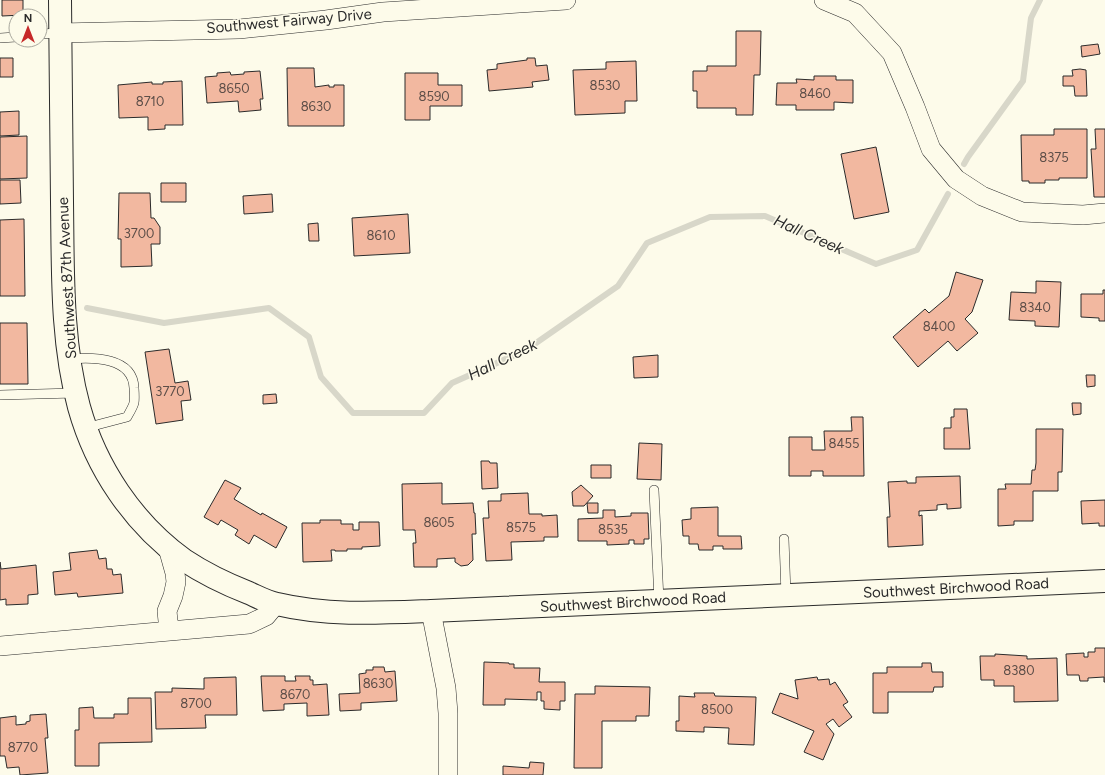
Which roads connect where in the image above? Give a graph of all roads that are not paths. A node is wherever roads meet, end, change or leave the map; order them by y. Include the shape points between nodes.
1 (60, 0) edge
2 (566, 0) edge
3 (824, 0) edge
4 (383, 6) edge
5 (50, 34) edge
6 (1105, 213) edge
7 (70, 359) junction
8 (75, 393) junction
9 (0, 395) edge
10 (85, 428) junction
11 (654, 490) dead end
12 (784, 539) dead end
13 (168, 548) junction
14 (1105, 581) edge
15 (786, 595) junction
16 (660, 601) junction
17 (276, 604) junction
18 (431, 611) junction
19 (169, 631) junction
20 (0, 646) edge
21 (448, 775) edge

1 - 5 street, Southwest 87th Avenue
2 - 4 street, Southwest Fairway Drive
3 - 6 street via 855,13 892,53 931,149 956,179 982,196 1022,212 1083,215
4 - 5 street, Southwest Fairway Drive via 239,29
5 - 7 street, Southwest 87th Avenue via 64,302
7 - 8 street, Southwest 87th Avenue
7 - 10 lane via 88,357 106,360 126,369 134,383 135,403 127,416
8 - 9 lane
8 - 10 street, Southwest 87th Avenue
10 - 13 street, Southwest 87th Avenue via 123,500 143,525
11 - 16 lane
12 - 15 lane
13 - 17 street, Southwest 87th Avenue via 215,579
13 - 19 street via 176,582 167,611
14 - 15 street, Southwest Birchwood Road
15 - 16 street, Southwest Birchwood Road
16 - 18 street, Southwest Birchwood Road
17 - 18 street, Southwest Birchwood Road via 339,613
17 - 19 street via 266,616 249,624
18 - 21 street via 446,688
19 - 20 street

